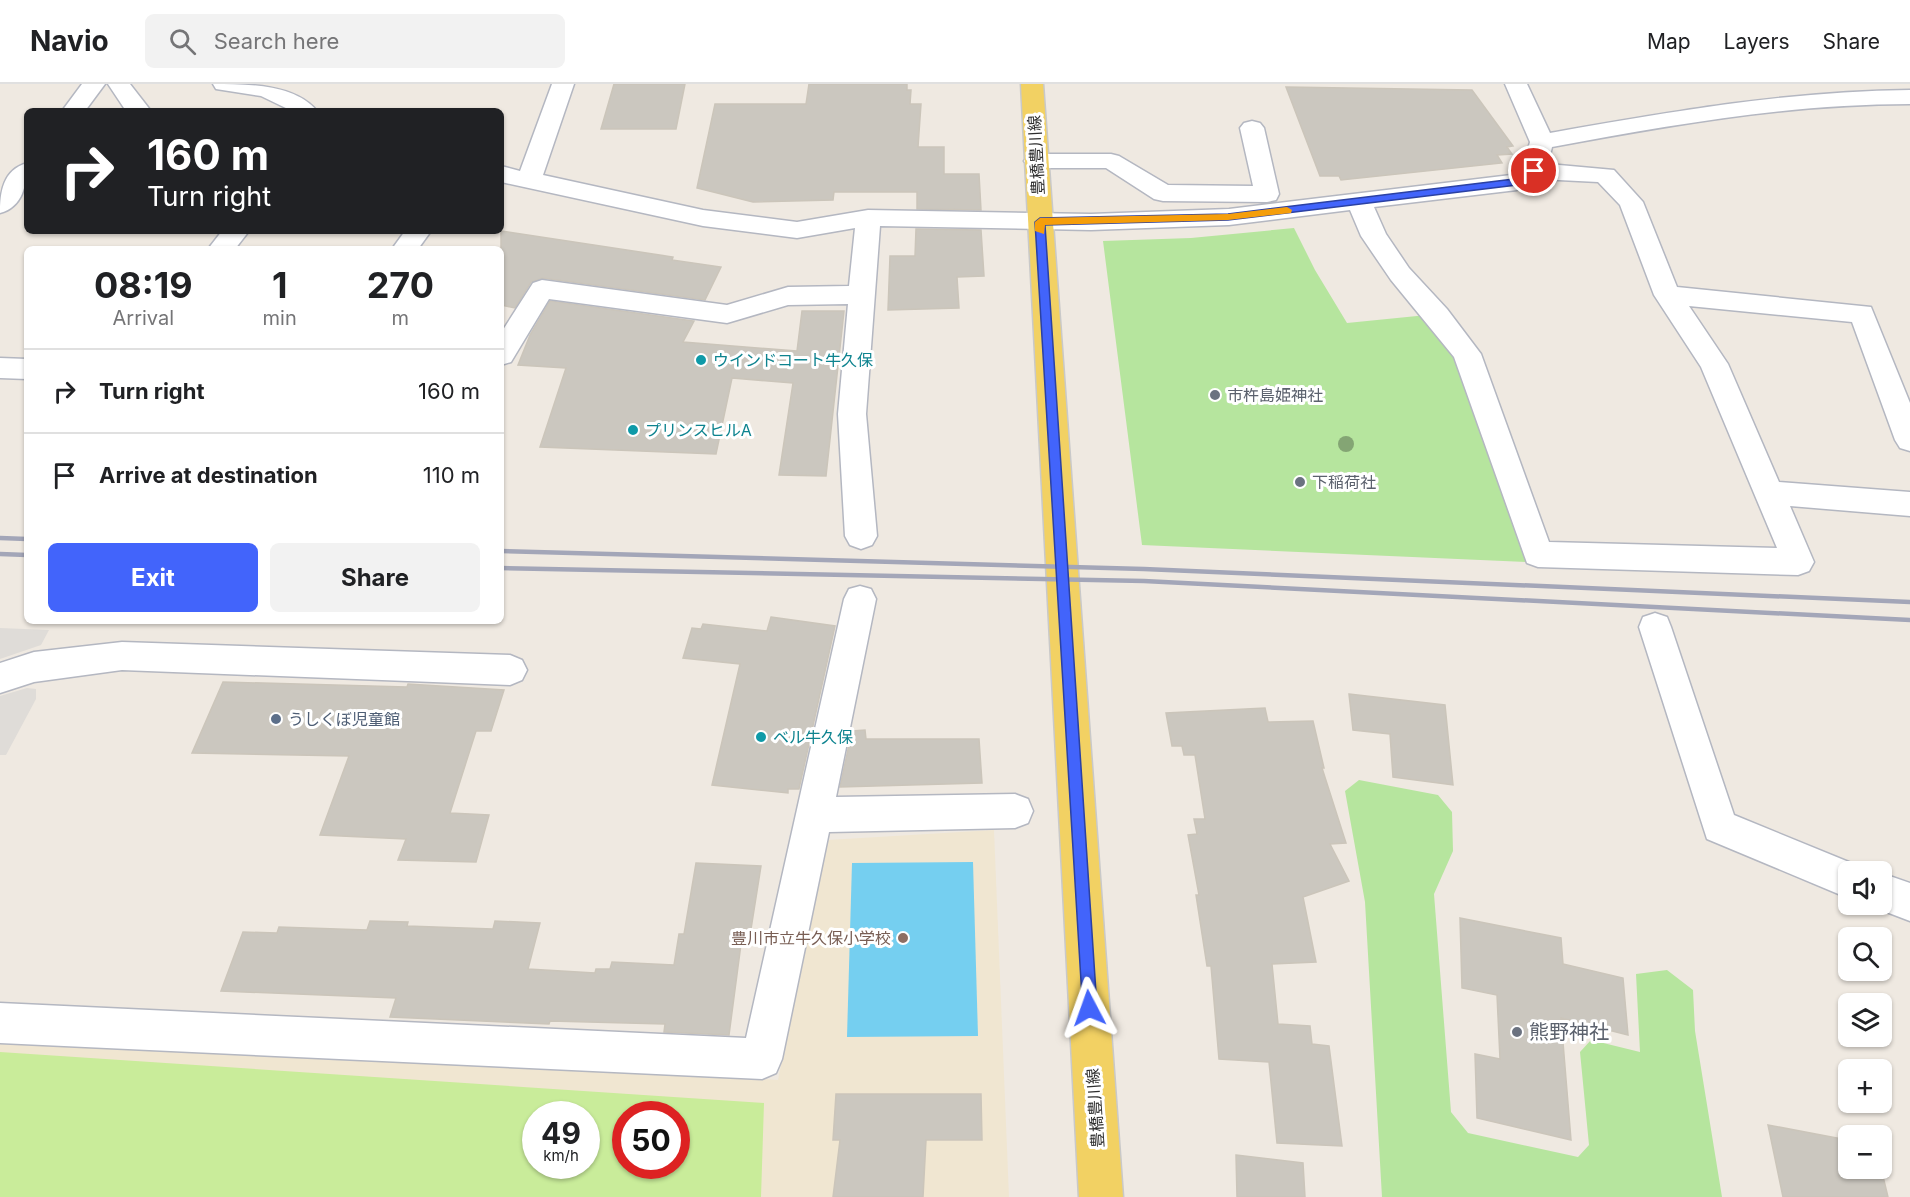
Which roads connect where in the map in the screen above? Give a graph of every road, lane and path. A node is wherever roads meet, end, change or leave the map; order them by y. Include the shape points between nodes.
1 (94, 84) edge
2 (119, 84) edge
3 (224, 84) edge
4 (563, 84) edge
5 (1032, 84) edge
6 (1516, 84) edge
7 (1910, 97) edge
8 (75, 108) edge
9 (137, 108) edge
10 (301, 108) edge
11 (1252, 128) dead end
12 (1542, 142) junction
13 (1036, 161) junction
14 (1534, 171) junction
15 (24, 175) edge
16 (504, 175) edge
17 (529, 180) junction
18 (1359, 201) junction
19 (0, 205) edge
20 (868, 218) junction
21 (1040, 222) junction
22 (234, 234) edge
23 (224, 246) edge
24 (861, 295) junction
25 (1667, 295) junction
26 (504, 350) edge
27 (0, 368) edge
28 (24, 369) edge
29 (1910, 440) edge
30 (1769, 493) junction
31 (1910, 504) edge
32 (861, 536) dead end
33 (860, 599) dead end
34 (1655, 627) dead end
35 (510, 670) dead end
36 (0, 678) edge
37 (1015, 810) dead end
38 (813, 815) junction
39 (1838, 876) edge
40 (1892, 896) edge
41 (1910, 902) edge
42 (0, 1023) edge
43 (1101, 1197) edge

1 - 8 street
2 - 9 street
3 - 10 street via 283,96
4 - 17 street
5 - 13 main road, 豊橋豊川線
6 - 12 street
7 - 12 street via 1769,103
11 - 13 street via 1267,194 1163,193 1111,161
12 - 14 street
13 - 21 main road, 豊橋豊川線
14 - 18 street via 1517,182
14 - 25 street via 1605,175 1631,202
15 - 19 street
16 - 17 street
17 - 20 street via 703,218 797,231
18 - 21 street via 1228,217
18 - 30 street via 1374,236 1400,274 1467,354 1538,554 1798,562
20 - 21 street
20 - 24 street
21 - 43 main road, 豊橋豊川線
22 - 23 street
24 - 26 street via 788,296 727,314 542,289
24 - 32 street via 852,414
25 - 29 street via 1862,314
25 - 30 street via 1714,364
27 - 28 street
30 - 31 street
33 - 38 street
34 - 39 street via 1720,827
35 - 36 street via 122,656 34,667
37 - 38 street
38 - 42 street via 762,1059
40 - 41 street

